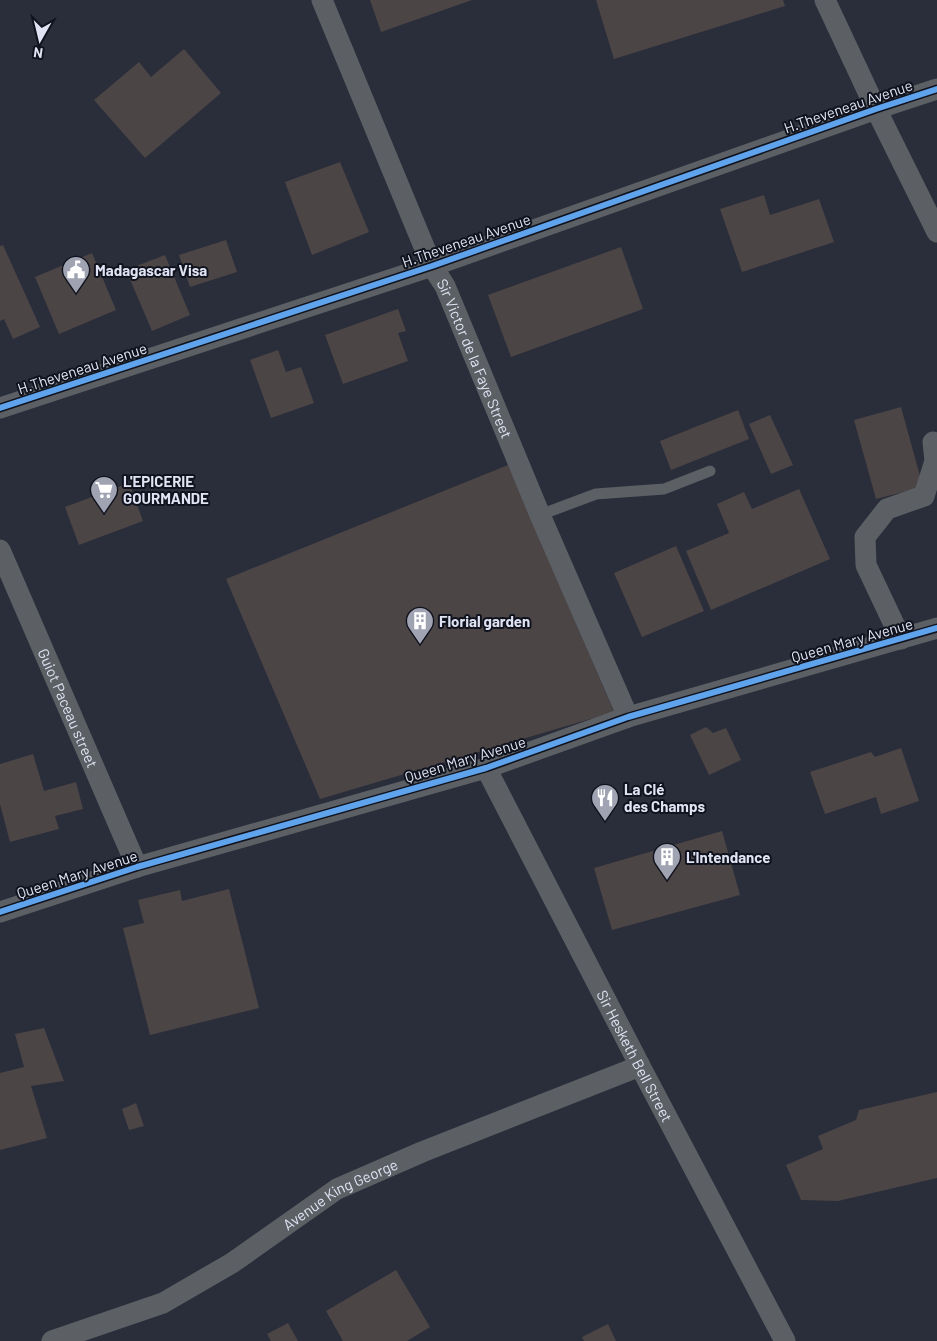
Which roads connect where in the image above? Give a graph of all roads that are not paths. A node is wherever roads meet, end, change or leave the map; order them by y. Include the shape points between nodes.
1 (322, 0) edge
2 (825, 0) edge
3 (937, 89) edge
4 (876, 109) junction
5 (937, 232) edge
6 (432, 266) junction
7 (0, 408) edge
8 (933, 442) dead end
9 (710, 470) dead end
10 (540, 515) junction
11 (0, 550) edge
12 (937, 628) edge
13 (901, 639) junction
14 (628, 717) junction
15 (486, 768) junction
16 (137, 867) junction
17 (0, 912) edge
18 (640, 1066) junction
19 (52, 1341) edge
20 (785, 1341) edge

1 - 6 street, Sir Victor de la Faye Street
2 - 4 street
3 - 4 street, H.Theveneau Avenue
4 - 5 street
4 - 6 street, H.Theveneau Avenue
6 - 7 street, H.Theveneau Avenue
6 - 10 street, Sir Victor de la Faye Street via 446,286
8 - 13 street via 935,461 924,496 886,509 865,537 866,564
9 - 10 lane via 664,489 596,494
10 - 14 street, Sir Victor de la Faye Street
11 - 16 street, Guiot Paceau street
12 - 13 street, Queen Mary Avenue
13 - 14 street, Queen Mary Avenue
14 - 15 street, Queen Mary Avenue
15 - 16 street, Queen Mary Avenue
15 - 18 street, Sir Hesketh Bell Street
16 - 17 street, Queen Mary Avenue
18 - 19 street, Avenue King George via 337,1189 232,1263 163,1303
18 - 20 street, Sir Hesketh Bell Street

